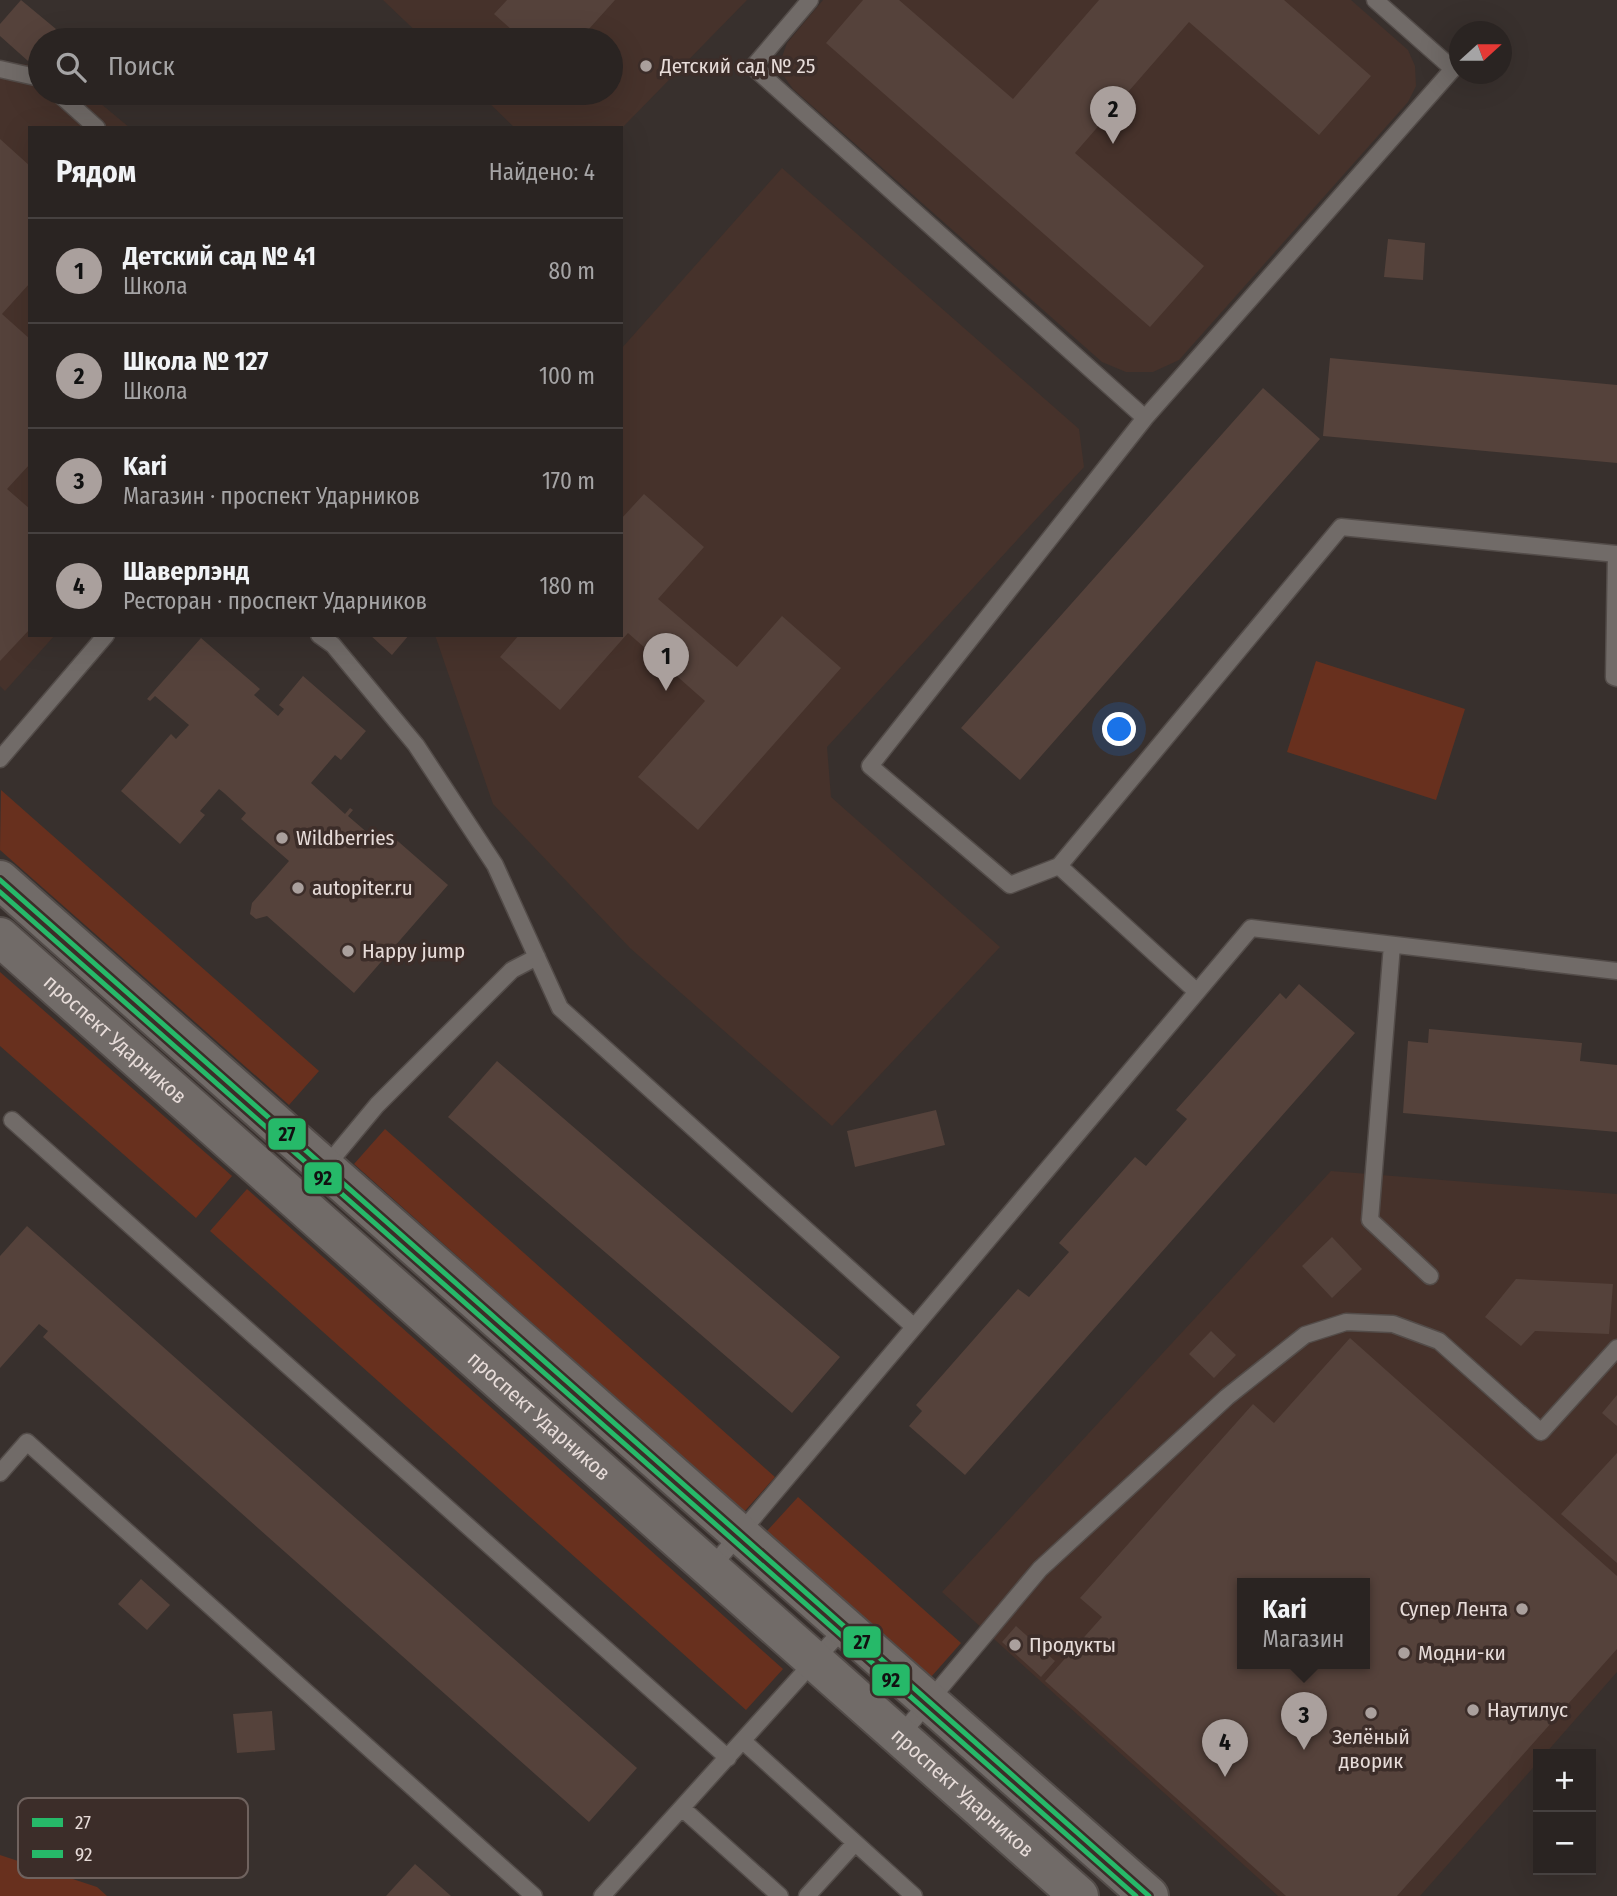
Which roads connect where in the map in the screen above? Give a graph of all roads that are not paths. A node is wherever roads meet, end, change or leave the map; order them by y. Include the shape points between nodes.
1 (810, 0) edge
2 (1375, 0) edge
3 (0, 69) edge
4 (28, 75) edge
5 (71, 105) edge
6 (95, 126) edge
7 (1145, 418) junction
8 (1616, 554) edge
9 (104, 637) edge
10 (322, 637) edge
11 (1617, 678) edge
12 (0, 759) edge
13 (1059, 866) junction
14 (0, 880) edge
15 (0, 937) edge
16 (1392, 945) junction
17 (537, 957) junction
18 (1617, 971) edge
19 (1196, 991) junction
20 (12, 1120) dead end
21 (326, 1167) junction
22 (298, 1200) junction
23 (1430, 1276) dead end
24 (913, 1326) junction
25 (1617, 1348) edge
26 (0, 1473) edge
27 (739, 1533) junction
28 (710, 1569) junction
29 (845, 1627) junction
30 (814, 1662) junction
31 (929, 1701) junction
32 (900, 1737) junction
33 (743, 1741) junction
34 (728, 1758) junction
35 (683, 1809) junction
36 (855, 1843) junction
37 (1073, 1877) edge
38 (534, 1896) edge
39 (602, 1896) edge
40 (780, 1896) edge
41 (807, 1896) edge
42 (914, 1896) edge
43 (1149, 1896) edge

1 - 7 lane via 752,67
2 - 7 lane via 1453,69
3 - 4 lane
5 - 6 lane
7 - 13 lane via 870,766 1010,885
8 - 11 lane
8 - 13 lane via 1342,527
9 - 12 lane
10 - 17 lane via 416,745 495,865
13 - 19 lane
14 - 21 street, проспект Ударников
15 - 22 street, проспект Ударников
16 - 18 lane
16 - 19 lane via 1251,928
16 - 23 lane via 1370,1220
17 - 21 lane via 512,971 377,1105
17 - 24 lane via 560,1008
19 - 24 lane
20 - 34 lane
21 - 22 lane
21 - 27 street, проспект Ударников
22 - 28 street, проспект Ударников
24 - 27 lane
25 - 31 lane via 1541,1432 1440,1341 1393,1324 1346,1322 1305,1335 1227,1397 1040,1569
26 - 38 lane via 27,1442
27 - 28 lane
27 - 29 street, проспект Ударников
28 - 30 street, проспект Ударников
29 - 30 lane
29 - 31 street, проспект Ударников
30 - 32 street, проспект Ударников
30 - 33 lane
31 - 32 lane
31 - 37 street, проспект Ударников
32 - 37 street, проспект Ударников
33 - 34 lane
33 - 36 lane
34 - 35 lane
35 - 39 lane
35 - 40 lane
36 - 41 lane
36 - 42 lane
37 - 43 street, проспект Ударников

